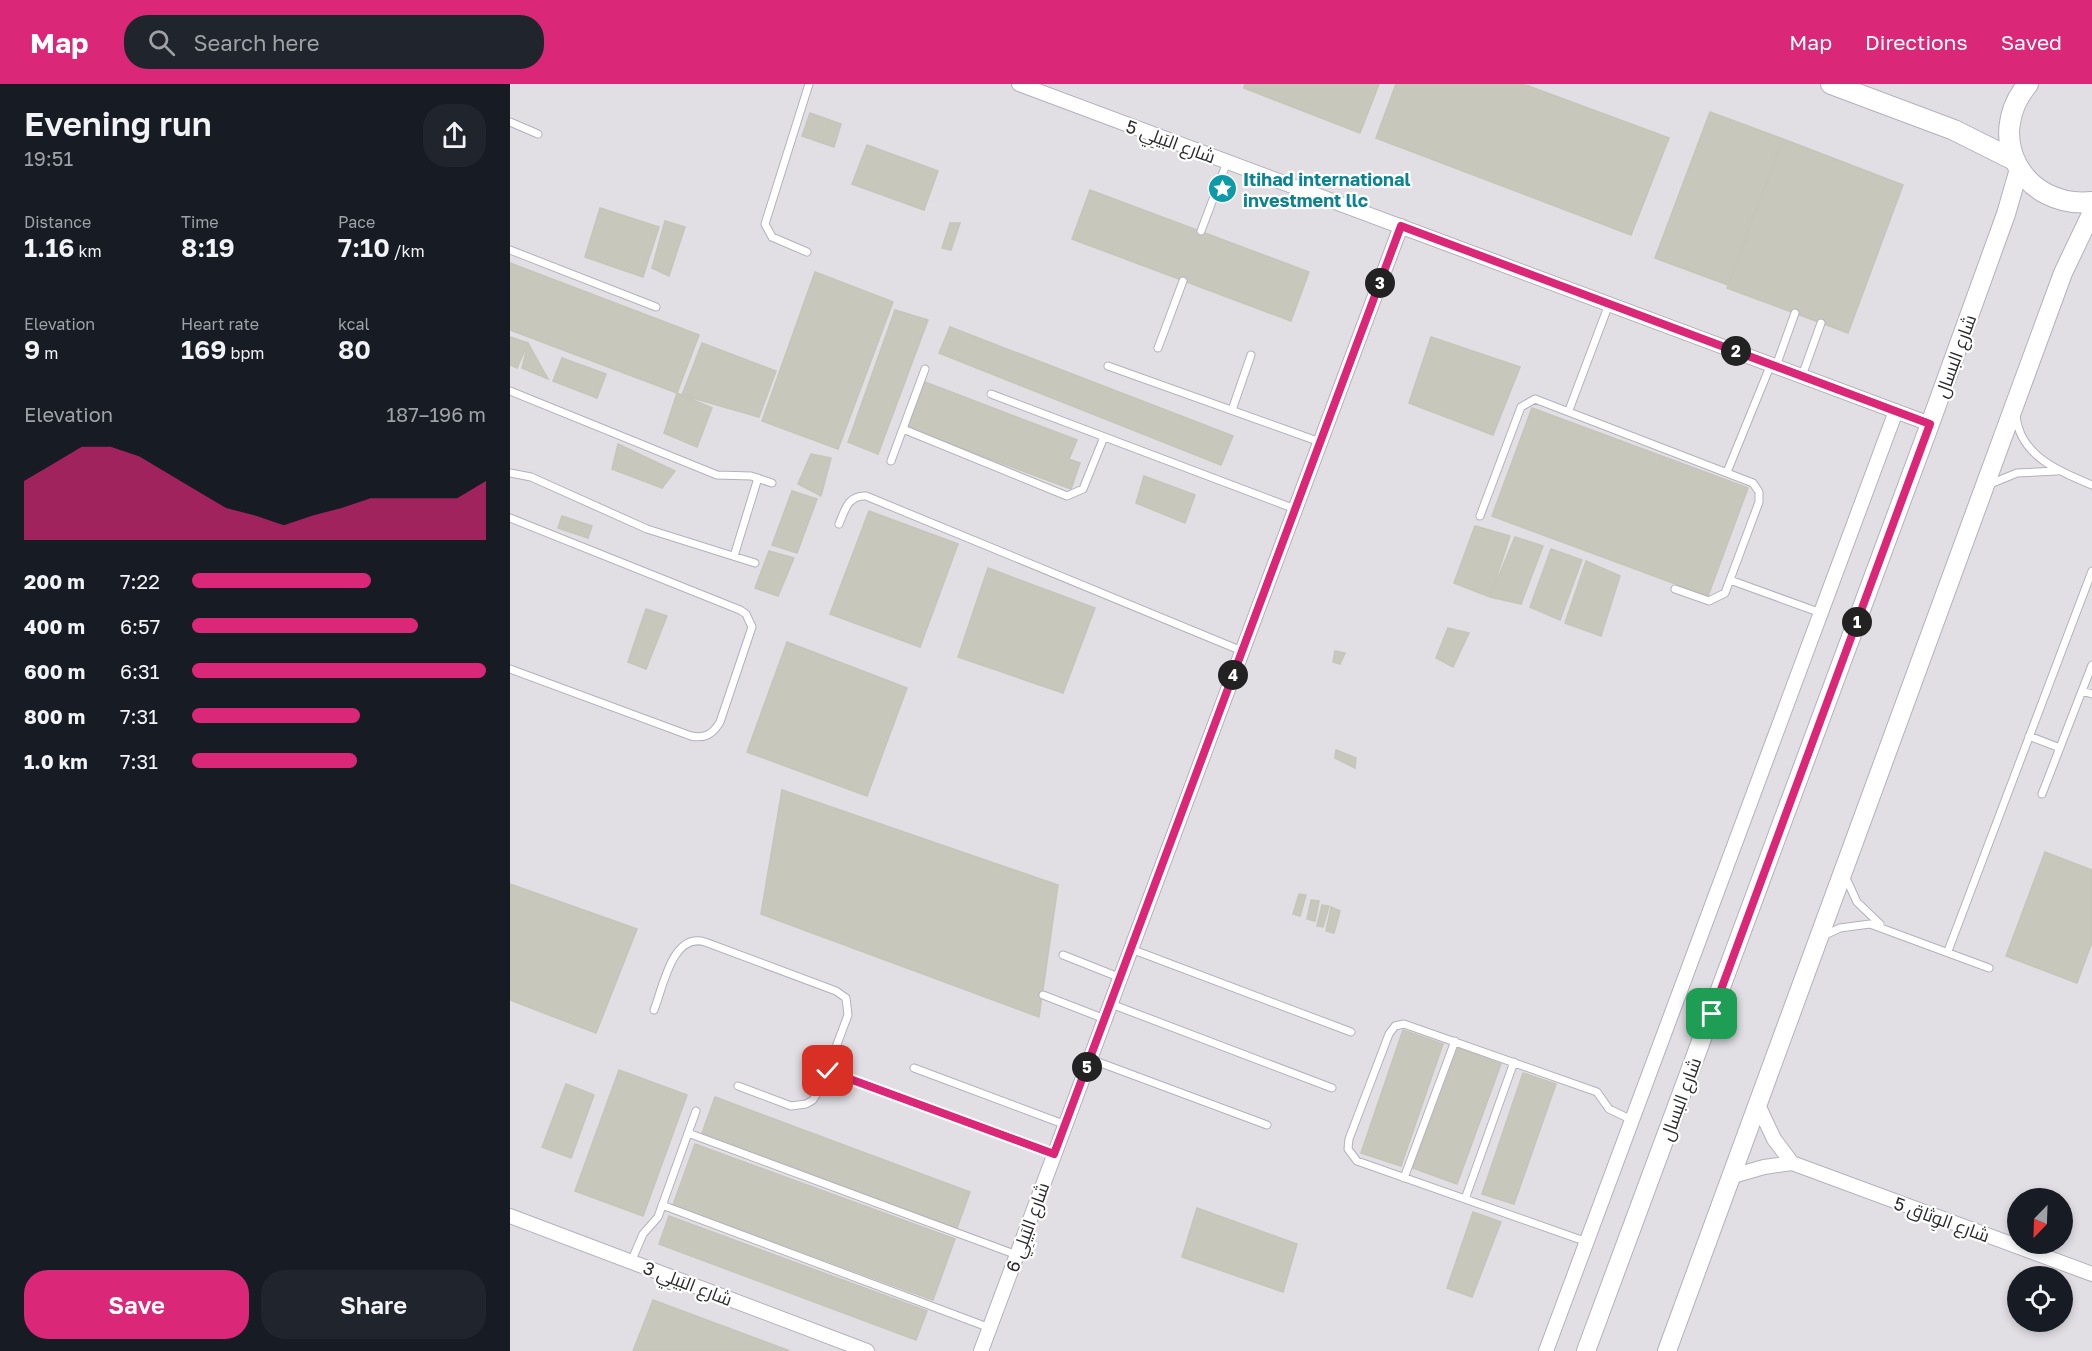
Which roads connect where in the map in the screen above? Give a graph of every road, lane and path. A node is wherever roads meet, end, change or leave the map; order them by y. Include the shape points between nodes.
1 (809, 84) edge
2 (1019, 84) edge
3 (1831, 84) edge
4 (2028, 84) edge
5 (510, 122) edge
6 (538, 134) dead end
7 (1227, 162) junction
8 (2017, 165) junction
9 (2092, 202) edge
10 (2092, 212) edge
11 (1401, 226) junction
12 (1202, 231) dead end
13 (510, 250) edge
14 (807, 252) dead end
15 (1183, 281) dead end
16 (1609, 304) junction
17 (656, 307) dead end
18 (1795, 313) dead end
19 (1821, 323) dead end
20 (1158, 348) dead end
21 (1251, 355) dead end
22 (1773, 365) junction
23 (1108, 366) dead end
24 (925, 369) dead end
25 (1802, 376) junction
26 (510, 391) edge
27 (990, 394) dead end
28 (1232, 410) junction
29 (1569, 410) junction
30 (2015, 410) junction
31 (1896, 411) junction
32 (1930, 424) junction
33 (903, 429) junction
34 (1104, 437) junction
35 (1320, 442) junction
36 (891, 461) dead end
37 (2056, 471) junction
38 (1727, 472) junction
39 (510, 473) edge
40 (758, 478) junction
41 (772, 483) dead end
42 (2092, 485) edge
43 (1985, 487) junction
44 (1295, 508) junction
45 (1480, 516) dead end
46 (510, 518) edge
47 (838, 525) dead end
48 (734, 556) junction
49 (755, 563) dead end
50 (2092, 571) edge
51 (1730, 580) junction
52 (1675, 589) dead end
53 (1821, 613) junction
54 (1242, 651) junction
55 (2092, 665) edge
56 (510, 669) edge
57 (2082, 691) junction
58 (2092, 694) edge
59 (2029, 736) junction
60 (2060, 748) junction
61 (2042, 794) dead end
62 (1844, 872) junction
63 (1887, 928) junction
64 (1821, 937) junction
65 (1131, 949) junction
66 (1948, 951) junction
67 (1063, 955) dead end
68 (1989, 968) dead end
69 (1120, 978) junction
70 (1043, 995) dead end
71 (1111, 1004) junction
72 (654, 1010) dead end
73 (1105, 1019) junction
74 (1351, 1032) dead end
75 (1455, 1041) junction
76 (1090, 1059) junction
77 (1514, 1062) junction
78 (914, 1068) dead end
79 (828, 1071) junction
80 (738, 1086) dead end
81 (1332, 1088) dead end
82 (1759, 1107) junction
83 (696, 1111) dead end
84 (1632, 1120) junction
85 (1065, 1125) junction
86 (1267, 1125) dead end
87 (688, 1133) junction
88 (1054, 1154) junction
89 (1792, 1163) junction
90 (1733, 1176) junction
91 (1404, 1178) junction
92 (1465, 1199) junction
93 (662, 1205) junction
94 (510, 1216) edge
95 (1587, 1242) junction
96 (1017, 1255) junction
97 (631, 1262) junction
98 (2092, 1274) edge
99 (990, 1328) junction
100 (867, 1351) edge
101 (981, 1351) edge
102 (1546, 1351) edge
103 (1587, 1351) edge
104 (1667, 1351) edge

1 - 14 lane via 765,224 772,237
2 - 7 street, شارع البَيلِي 5
3 - 8 main road via 1954,130
4 - 8 main road via 2011,112 2008,131
5 - 6 lane
7 - 11 street, شارع البَيلِي 5
7 - 12 lane
8 - 9 main road via 2040,192 2078,204
8 - 32 street, شارع البسال via 2006,214
10 - 30 street via 2063,273
11 - 16 street, شارع البَيلِي 5
11 - 35 street, شارع البَيلِي 6
13 - 17 lane
15 - 20 lane
16 - 22 street, شارع البَيلِي 5
16 - 29 lane
18 - 22 lane
19 - 25 lane
21 - 28 lane
22 - 25 street, شارع البَيلِي 5
22 - 38 lane
23 - 28 lane
24 - 33 lane
25 - 31 street, شارع البَيلِي 5
26 - 40 lane via 717,475
27 - 34 lane
28 - 35 lane
29 - 38 lane
29 - 45 lane via 1536,399 1521,407
30 - 37 lane via 2028,444
30 - 43 street
31 - 32 street, شارع البَيلِي 5
31 - 53 street
32 - 103 street, شارع البسال
33 - 34 lane via 1067,496 1083,489
33 - 36 lane
34 - 44 lane
35 - 44 street, شارع البَيلِي 6
37 - 42 lane
37 - 43 lane via 2017,473
38 - 51 lane via 1753,483 1760,497
39 - 48 lane via 531,477 656,532
40 - 41 lane
40 - 48 lane
43 - 62 street
44 - 54 street, شارع البَيلِي 6
46 - 56 lane via 740,610 752,627 720,722 705,737 692,736
47 - 54 lane via 849,502 866,496
48 - 49 lane
50 - 59 lane
51 - 52 lane via 1725,593 1715,600 1703,600
51 - 53 lane
53 - 84 street
54 - 65 street, شارع البَيلِي 6
55 - 57 lane
57 - 58 lane
57 - 60 lane
59 - 60 lane
59 - 66 lane
60 - 61 lane
62 - 63 lane via 1857,902
62 - 64 street
63 - 64 lane via 1851,925
63 - 66 lane
64 - 82 street
65 - 69 street, شارع البَيلِي 6
65 - 74 lane
66 - 68 lane
67 - 69 lane
69 - 71 street, شارع البَيلِي 6
70 - 73 lane
71 - 73 street, شارع البَيلِي 6
71 - 81 lane
72 - 79 lane via 678,949 693,940 705,942 846,998 848,1015
73 - 76 street, شارع البَيلِي 6
75 - 77 lane
75 - 91 lane
75 - 91 lane via 1399,1024 1391,1030 1381,1055 1348,1149 1357,1161
76 - 85 street, شارع البَيلِي 6
76 - 86 lane
77 - 84 lane via 1597,1092 1609,1109
77 - 92 lane
78 - 85 lane
79 - 80 lane via 818,1094 799,1106
79 - 88 lane
82 - 89 street via 1774,1139
82 - 90 street
83 - 87 lane
84 - 95 street
85 - 88 street, شارع البَيلِي 6
87 - 93 lane
87 - 96 lane
88 - 96 street, شارع البَيلِي 6
89 - 90 street, شارع الوِثاق 5
89 - 98 street, شارع الوِثاق 5
90 - 104 street
91 - 92 lane
92 - 95 lane
93 - 97 lane via 658,1217 643,1233
93 - 99 lane
94 - 97 street, شارع البَيلِي 3
95 - 102 street
96 - 99 street, شارع البَيلِي 6
97 - 100 street, شارع البَيلِي 3
99 - 101 street, شارع البَيلِي 6

